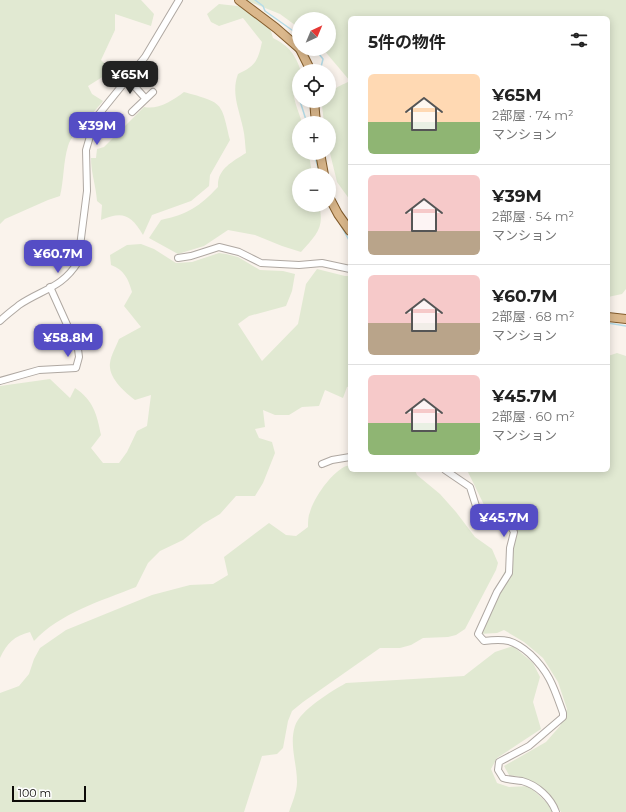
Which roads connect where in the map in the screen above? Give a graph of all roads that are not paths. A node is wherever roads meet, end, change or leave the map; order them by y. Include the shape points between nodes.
1 (179, 0) edge
2 (239, 0) edge
3 (292, 42) edge
4 (128, 79) junction
5 (153, 92) dead end
6 (146, 98) junction
7 (132, 112) dead end
8 (336, 210) edge
9 (348, 228) edge
10 (178, 258) dead end
11 (348, 269) edge
12 (50, 287) junction
13 (610, 317) edge
14 (626, 319) edge
15 (0, 320) edge
16 (0, 381) edge
17 (348, 456) edge
18 (322, 464) dead end
19 (448, 472) edge
20 (556, 812) edge

1 - 4 street via 145,57
2 - 3 main road
4 - 6 street
4 - 12 street via 95,119 86,150 87,191 78,262 60,284
5 - 6 street
6 - 7 street
8 - 9 main road
10 - 11 street via 219,248 239,252 261,263 322,263
12 - 15 street
12 - 16 street via 78,349 76,368 39,370
13 - 14 main road
17 - 18 street
19 - 20 street via 470,487 476,506 481,511 492,519 510,524 514,532 510,548 509,573 497,592 478,634 484,641 505,640 520,645 539,663 554,684 563,717 529,746 499,762 498,766 503,778 526,782 538,788

